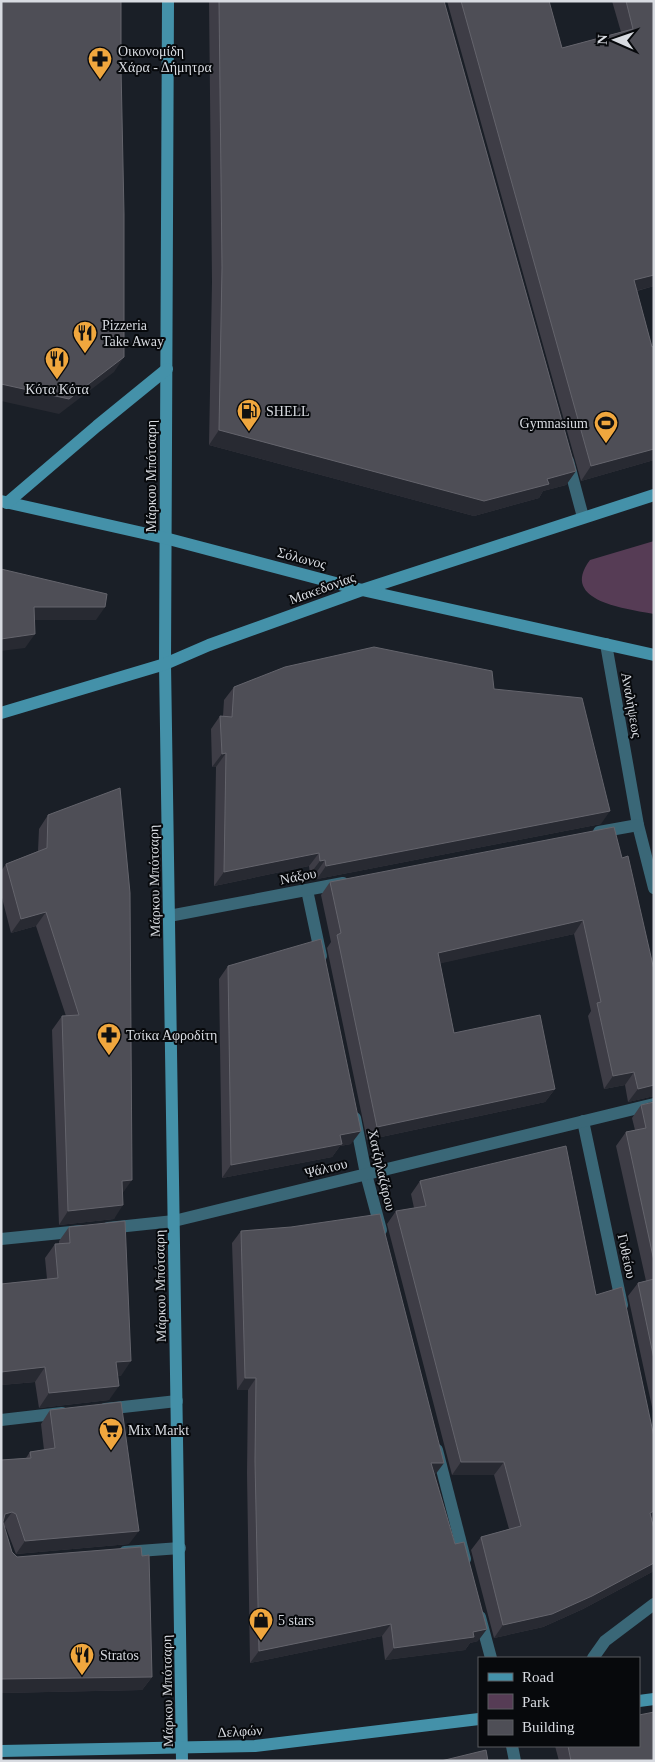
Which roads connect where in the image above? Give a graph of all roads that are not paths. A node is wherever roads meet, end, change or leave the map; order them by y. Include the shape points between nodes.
1 (168, 1) edge
2 (167, 369) junction
3 (565, 450) edge
4 (654, 495) edge
5 (4, 502) edge
6 (584, 517) junction
7 (166, 538) junction
8 (362, 590) junction
9 (606, 644) junction
10 (654, 655) edge
11 (165, 664) junction
12 (1, 713) edge
13 (638, 825) junction
14 (589, 834) edge
15 (356, 880) edge
16 (654, 888) edge
17 (307, 890) junction
18 (169, 916) junction
19 (324, 968) edge
20 (654, 1104) edge
21 (352, 1105) edge
22 (583, 1121) junction
23 (366, 1174) junction
24 (174, 1221) junction
25 (1, 1239) edge
26 (384, 1240) edge
27 (623, 1313) edge
28 (177, 1401) junction
29 (1, 1420) edge
30 (435, 1440) edge
31 (180, 1548) junction
32 (114, 1554) edge
33 (469, 1573) edge
34 (476, 1601) edge
35 (654, 1604) edge
36 (491, 1657) edge
37 (594, 1657) edge
38 (654, 1699) edge
39 (640, 1701) edge
40 (478, 1719) edge
41 (512, 1747) edge
42 (1, 1750) edge
43 (182, 1754) edge
44 (515, 1761) edge

1 - 2 main road, Μάρκου Μπότσαρη
2 - 5 main road
2 - 7 main road, Μάρκου Μπότσαρη
3 - 6 street
4 - 6 main road, Μακεδονίας
5 - 7 main road, Σόλωνος
6 - 8 main road, Μακεδονίας
7 - 8 main road, Σόλωνος
7 - 11 main road, Μάρκου Μπότσαρη
8 - 9 main road, Σόλωνος
8 - 11 main road, Μακεδονίας
9 - 10 main road, Σόλωνος
9 - 13 street, Αναλήψεως
11 - 12 main road, Μακεδονίας
11 - 18 main road, Μάρκου Μπότσαρη
13 - 14 street
13 - 16 street, Αναλήψεως
15 - 17 street, Νάξου
17 - 18 street, Νάξου
17 - 19 street
18 - 24 main road, Μάρκου Μπότσαρη
20 - 22 street, Ψάλτου
21 - 23 street, Χατζηλαζάρου
22 - 23 street, Ψάλτου
22 - 27 street, Γυθείου
23 - 24 street, Ψάλτου
23 - 26 street, Χατζηλαζάρου
24 - 25 street, Ψάλτου
24 - 28 main road, Μάρκου Μπότσαρη
28 - 29 street
28 - 31 main road, Μάρκου Μπότσαρη
30 - 33 street
31 - 32 street
31 - 43 main road, Μάρκου Μπότσαρη
34 - 36 street
35 - 37 street via 605,1641
38 - 39 main road
40 - 43 main road, Δελφών
41 - 44 street
42 - 43 main road, Δελφών

